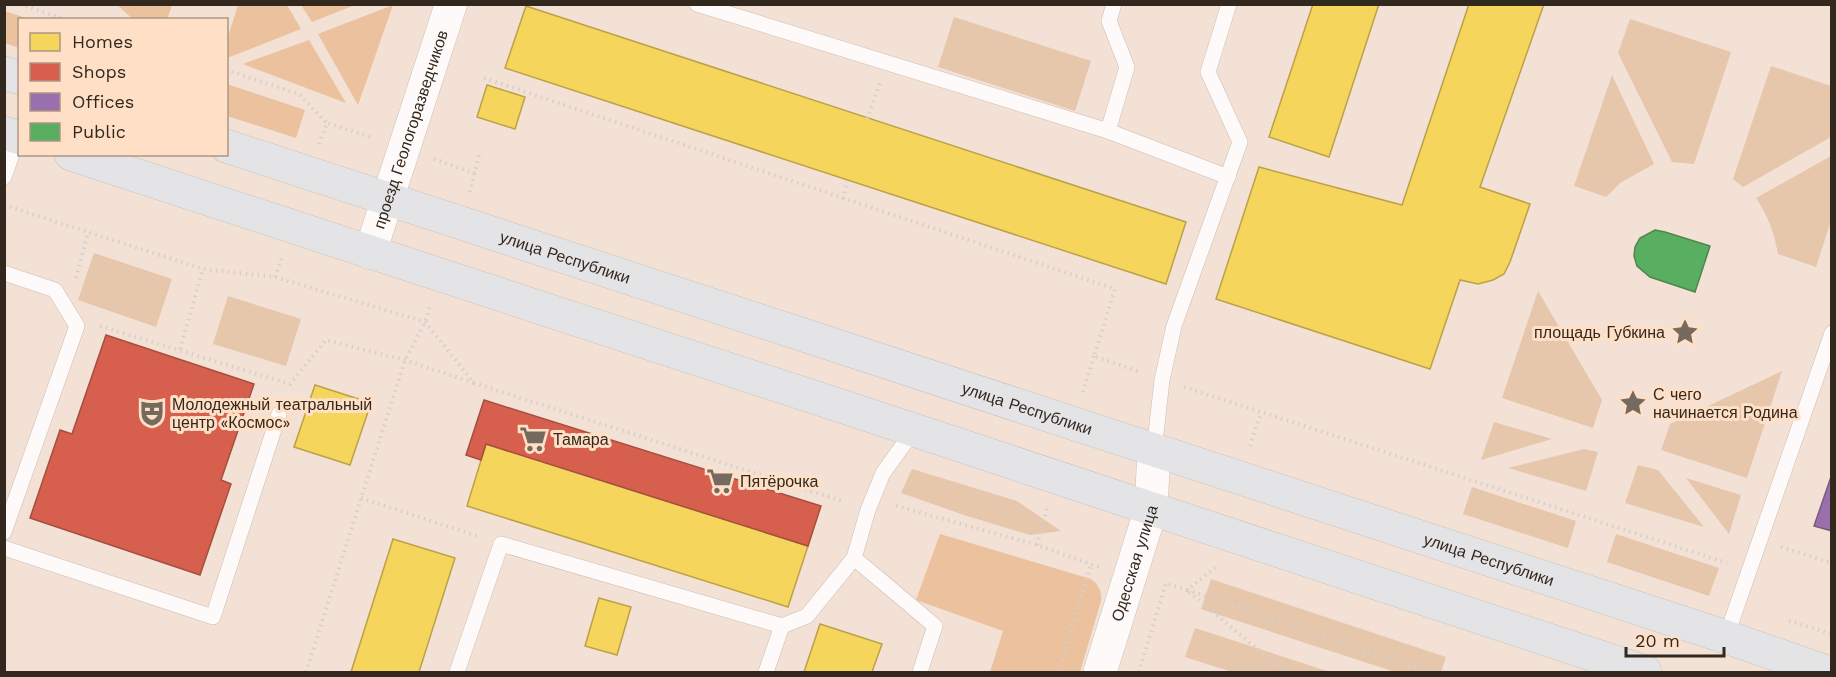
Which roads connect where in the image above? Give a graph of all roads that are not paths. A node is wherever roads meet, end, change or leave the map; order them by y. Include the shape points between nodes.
1 (451, 4) edge
2 (697, 4) edge
3 (1114, 4) edge
4 (1229, 4) edge
5 (1108, 131) junction
6 (14, 136) edge
7 (228, 147) edge
8 (77, 156) edge
9 (4, 177) edge
10 (1228, 177) junction
11 (388, 199) junction
12 (370, 253) junction
13 (4, 273) edge
14 (1832, 333) edge
15 (279, 414) dead end
16 (914, 430) junction
17 (1154, 451) junction
18 (11, 495) edge
19 (1151, 510) junction
20 (4, 532) edge
21 (4, 548) edge
22 (854, 558) junction
23 (782, 627) junction
24 (1726, 637) junction
25 (457, 672) edge
26 (766, 672) edge
27 (920, 672) edge
28 (1100, 672) edge
29 (1645, 672) edge
30 (1827, 672) edge

1 - 11 street, проезд Геологоразведчиков
2 - 5 lane
3 - 5 lane via 1109,21 1127,67
4 - 10 lane via 1208,72 1240,142
5 - 10 lane
6 - 9 lane
7 - 11 main road, улица Республики
8 - 12 main road
10 - 17 lane via 1174,326 1162,380
11 - 12 street, проезд Геологоразведчиков
11 - 17 main road, улица Республики
12 - 16 main road
13 - 18 lane via 55,290 77,326
14 - 24 lane
15 - 21 lane via 213,617
16 - 19 main road
16 - 22 lane via 884,473
17 - 19 street, Одесская улица
17 - 24 main road, улица Республики
18 - 20 lane
19 - 28 street, Одесская улица
19 - 29 main road
22 - 23 lane via 807,616
22 - 27 lane via 935,626
23 - 25 lane via 501,543
23 - 26 lane
24 - 30 main road, улица Республики

